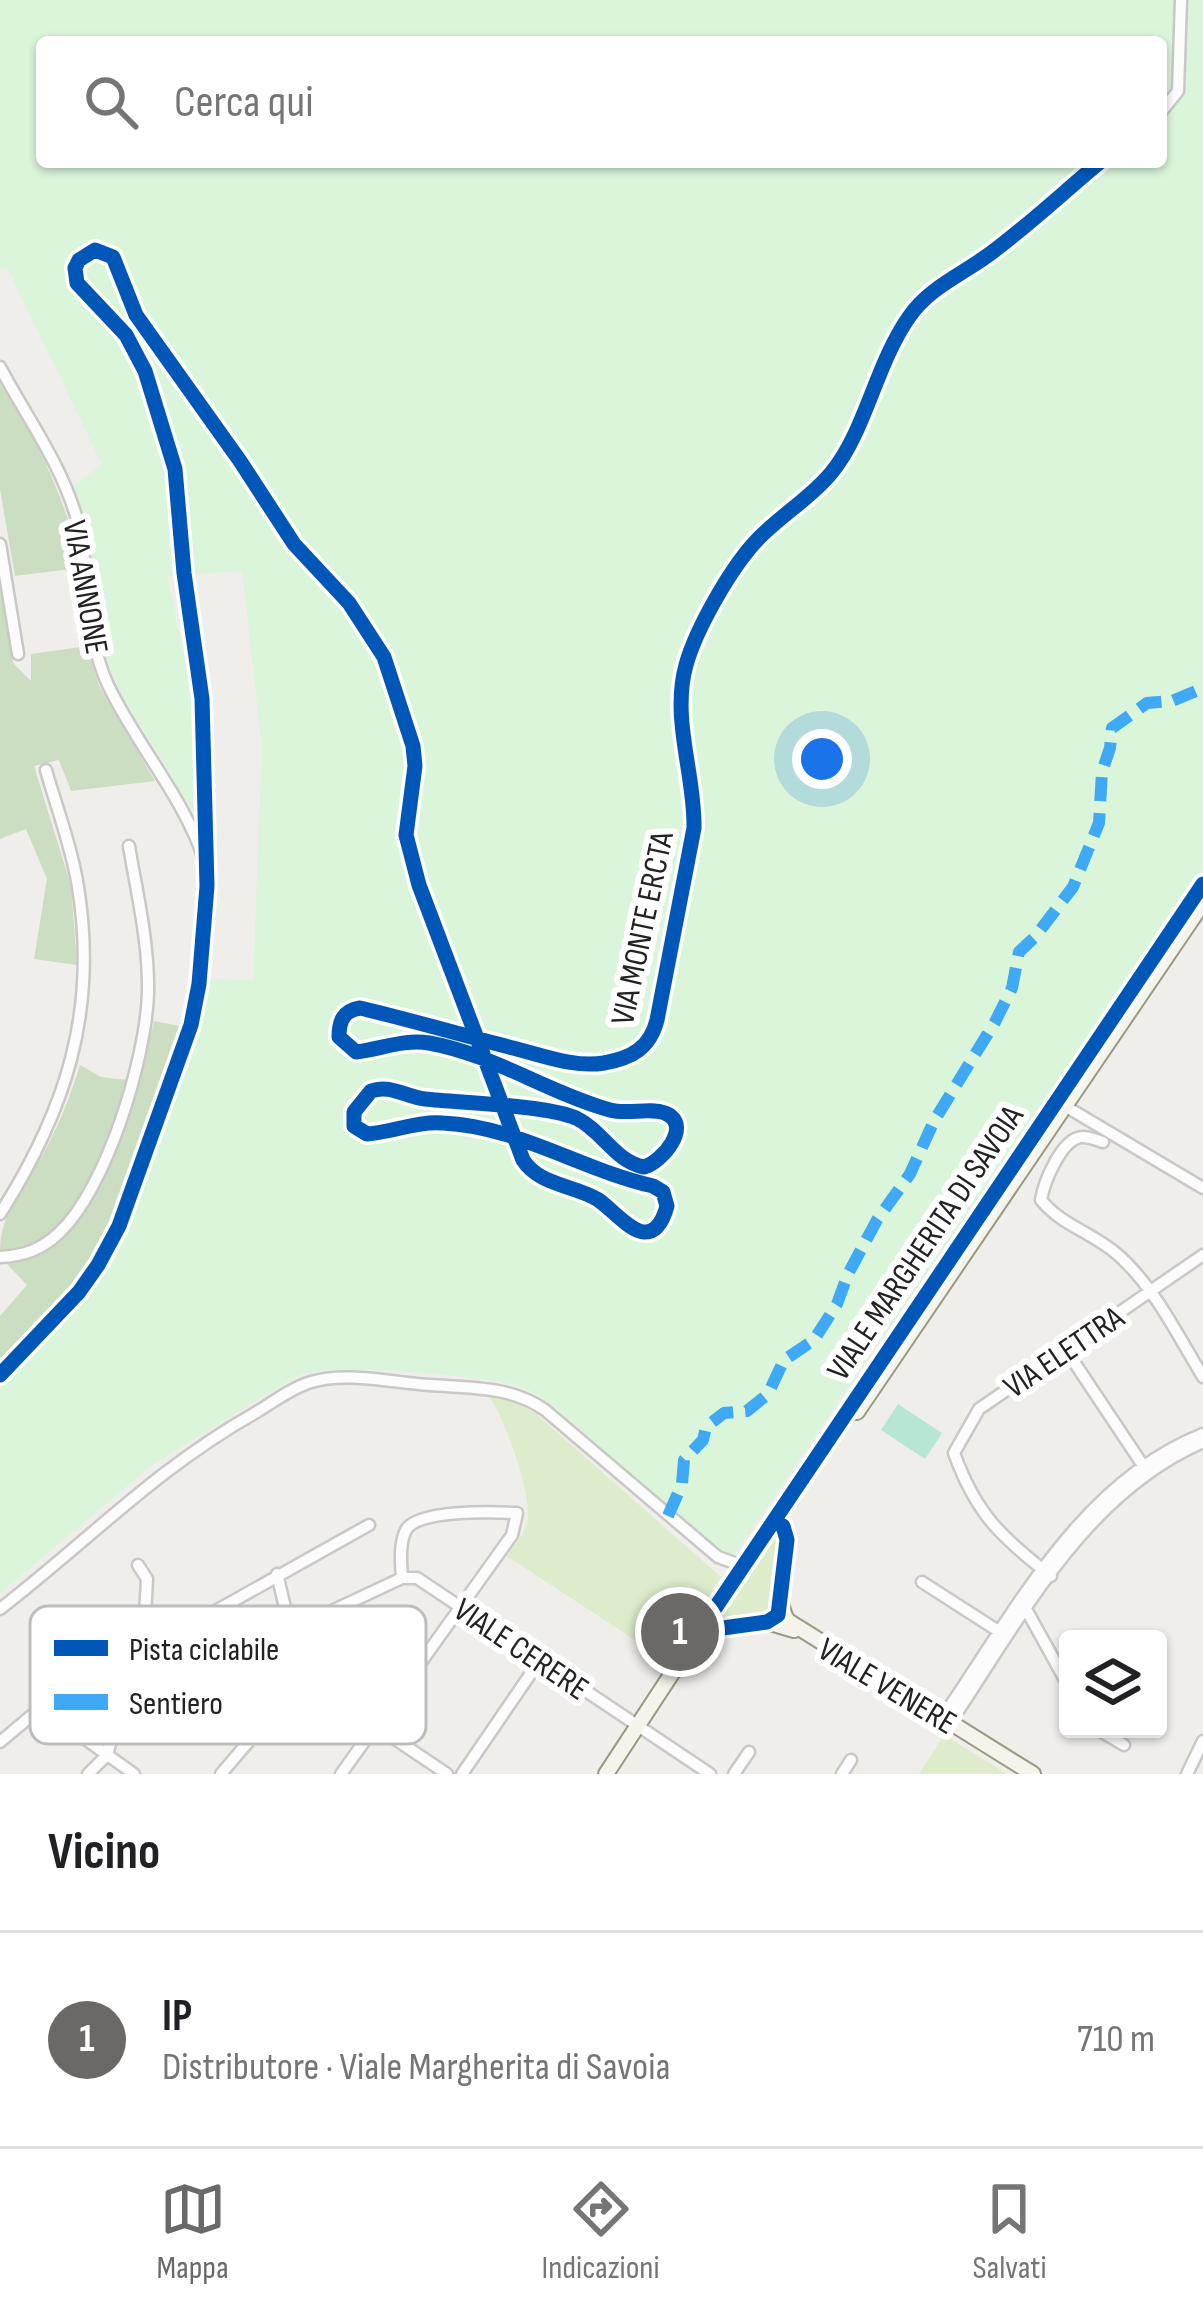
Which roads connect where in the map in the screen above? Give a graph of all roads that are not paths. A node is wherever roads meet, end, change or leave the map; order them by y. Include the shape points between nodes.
1 (1181, 0) edge
2 (1167, 105) edge
3 (1042, 211) tunnel mouth
4 (0, 367) edge
5 (0, 544) edge
6 (18, 654) dead end
7 (46, 770) dead end
8 (129, 845) dead end
9 (208, 871) junction
10 (1203, 884) edge
11 (419, 885) tunnel mouth
12 (1203, 903) edge
13 (1065, 1106) junction
14 (1103, 1142) dead end
15 (524, 1160) tunnel mouth
16 (1203, 1188) edge
17 (0, 1214) edge
18 (1203, 1255) edge
19 (0, 1257) edge
20 (1150, 1292) junction
21 (1066, 1350) junction
22 (0, 1375) edge
23 (1203, 1377) edge
24 (1203, 1438) edge
25 (1145, 1469) junction
26 (369, 1525) dead end
27 (777, 1526) junction
28 (718, 1557) junction
29 (138, 1565) dead end
30 (743, 1566) junction
31 (1048, 1573) junction
32 (277, 1574) junction
33 (402, 1578) junction
34 (922, 1582) dead end
35 (731, 1583) junction
36 (146, 1606) edge
37 (221, 1606) edge
38 (284, 1606) edge
39 (342, 1606) edge
40 (461, 1607) junction
41 (0, 1609) edge
42 (780, 1610) junction
43 (1027, 1611) junction
44 (767, 1622) junction
45 (705, 1629) junction
46 (804, 1634) junction
47 (1005, 1635) junction
48 (426, 1656) edge
49 (540, 1660) junction
50 (1059, 1669) edge
51 (30, 1717) edge
52 (946, 1721) junction
53 (638, 1726) junction
54 (1112, 1738) edge
55 (1203, 1741) edge
56 (0, 1742) edge
57 (90, 1744) edge
58 (110, 1744) edge
59 (246, 1744) edge
60 (363, 1744) edge
61 (403, 1744) edge
62 (1124, 1745) dead end
63 (749, 1752) dead end
64 (107, 1755) junction
65 (851, 1760) dead end
66 (1194, 1768) edge
67 (88, 1774) edge
68 (134, 1774) edge
69 (221, 1774) edge
70 (341, 1774) edge
71 (447, 1774) edge
72 (462, 1774) edge
73 (606, 1774) edge
74 (710, 1774) edge
75 (734, 1774) edge
76 (842, 1774) edge
77 (1034, 1774) edge

1 - 2 street via 1178,91
3 - 15 street, VIA MONTE ERCTA via 908,318 844,456 742,558 695,638 680,710 694,828 647,1044 622,1059 586,1064 360,1008 340,1021 339,1037 356,1052 427,1043 584,1102 665,1113 674,1124 668,1150 644,1167 569,1115 387,1088 370,1091 354,1112 355,1126 368,1134 428,1123 488,1130 653,1186 667,1198 666,1212 653,1229 638,1230 590,1195 540,1178
4 - 9 street, VIA ANNONE via 70,498 108,685 189,821
5 - 6 street
7 - 17 street via 78,885 81,1016 60,1103
8 - 19 street via 148,996 130,1090 107,1154 68,1222 39,1248
9 - 11 street via 202,699 175,469 145,371 126,335 77,283 79,260 95,250 113,257 136,315 294,544 349,603 384,657 413,746 406,835
9 - 22 street via 190,1025 118,1226 79,1292
10 - 27 street, VIALE MARGHERITA DI SAVOIA
12 - 13 street, VIALE MARGHERITA DI SAVOIA
13 - 16 street
13 - 27 street, VIALE MARGHERITA DI SAVOIA
14 - 20 street via 1071,1141 1042,1199 1117,1253
18 - 20 street, VIA ELETTRA
20 - 21 street, VIA ELETTRA
20 - 23 street
21 - 25 street
21 - 31 street, VIA ELETTRA via 979,1409 954,1453 987,1522
24 - 25 street
25 - 31 street via 1101,1499
26 - 32 street
27 - 30 street, VIALE MARGHERITA DI SAVOIA
27 - 42 street via 787,1540
28 - 30 street
28 - 35 street
28 - 41 street via 524,1397 327,1379 183,1456
29 - 36 street via 147,1579
30 - 35 street, VIALE MARGHERITA DI SAVOIA
31 - 43 street
31 - 47 street
32 - 37 street
32 - 38 street
33 - 39 street
33 - 40 street, VIALE CERERE
33 - 40 street via 406,1531 417,1520 517,1513 512,1535
34 - 47 street
35 - 45 street, VIALE MARGHERITA DI SAVOIA
40 - 48 street
40 - 49 street, VIALE CERERE
42 - 44 street
42 - 46 street
43 - 47 street
43 - 50 street
44 - 45 street
44 - 46 street
45 - 53 street, VIALE MARGHERITA DI SAVOIA
46 - 52 street, VIALE VENERE
47 - 52 street
49 - 53 street, VIALE CERERE
49 - 72 street
51 - 56 street
52 - 77 street, VIALE VENERE
53 - 73 street, VIALE MARGHERITA DI SAVOIA
53 - 74 street, VIALE CERERE
54 - 62 street
55 - 66 street
57 - 64 street
58 - 64 street
59 - 69 street
60 - 70 street
61 - 71 street
63 - 75 street
64 - 67 street
64 - 68 street
65 - 76 street

